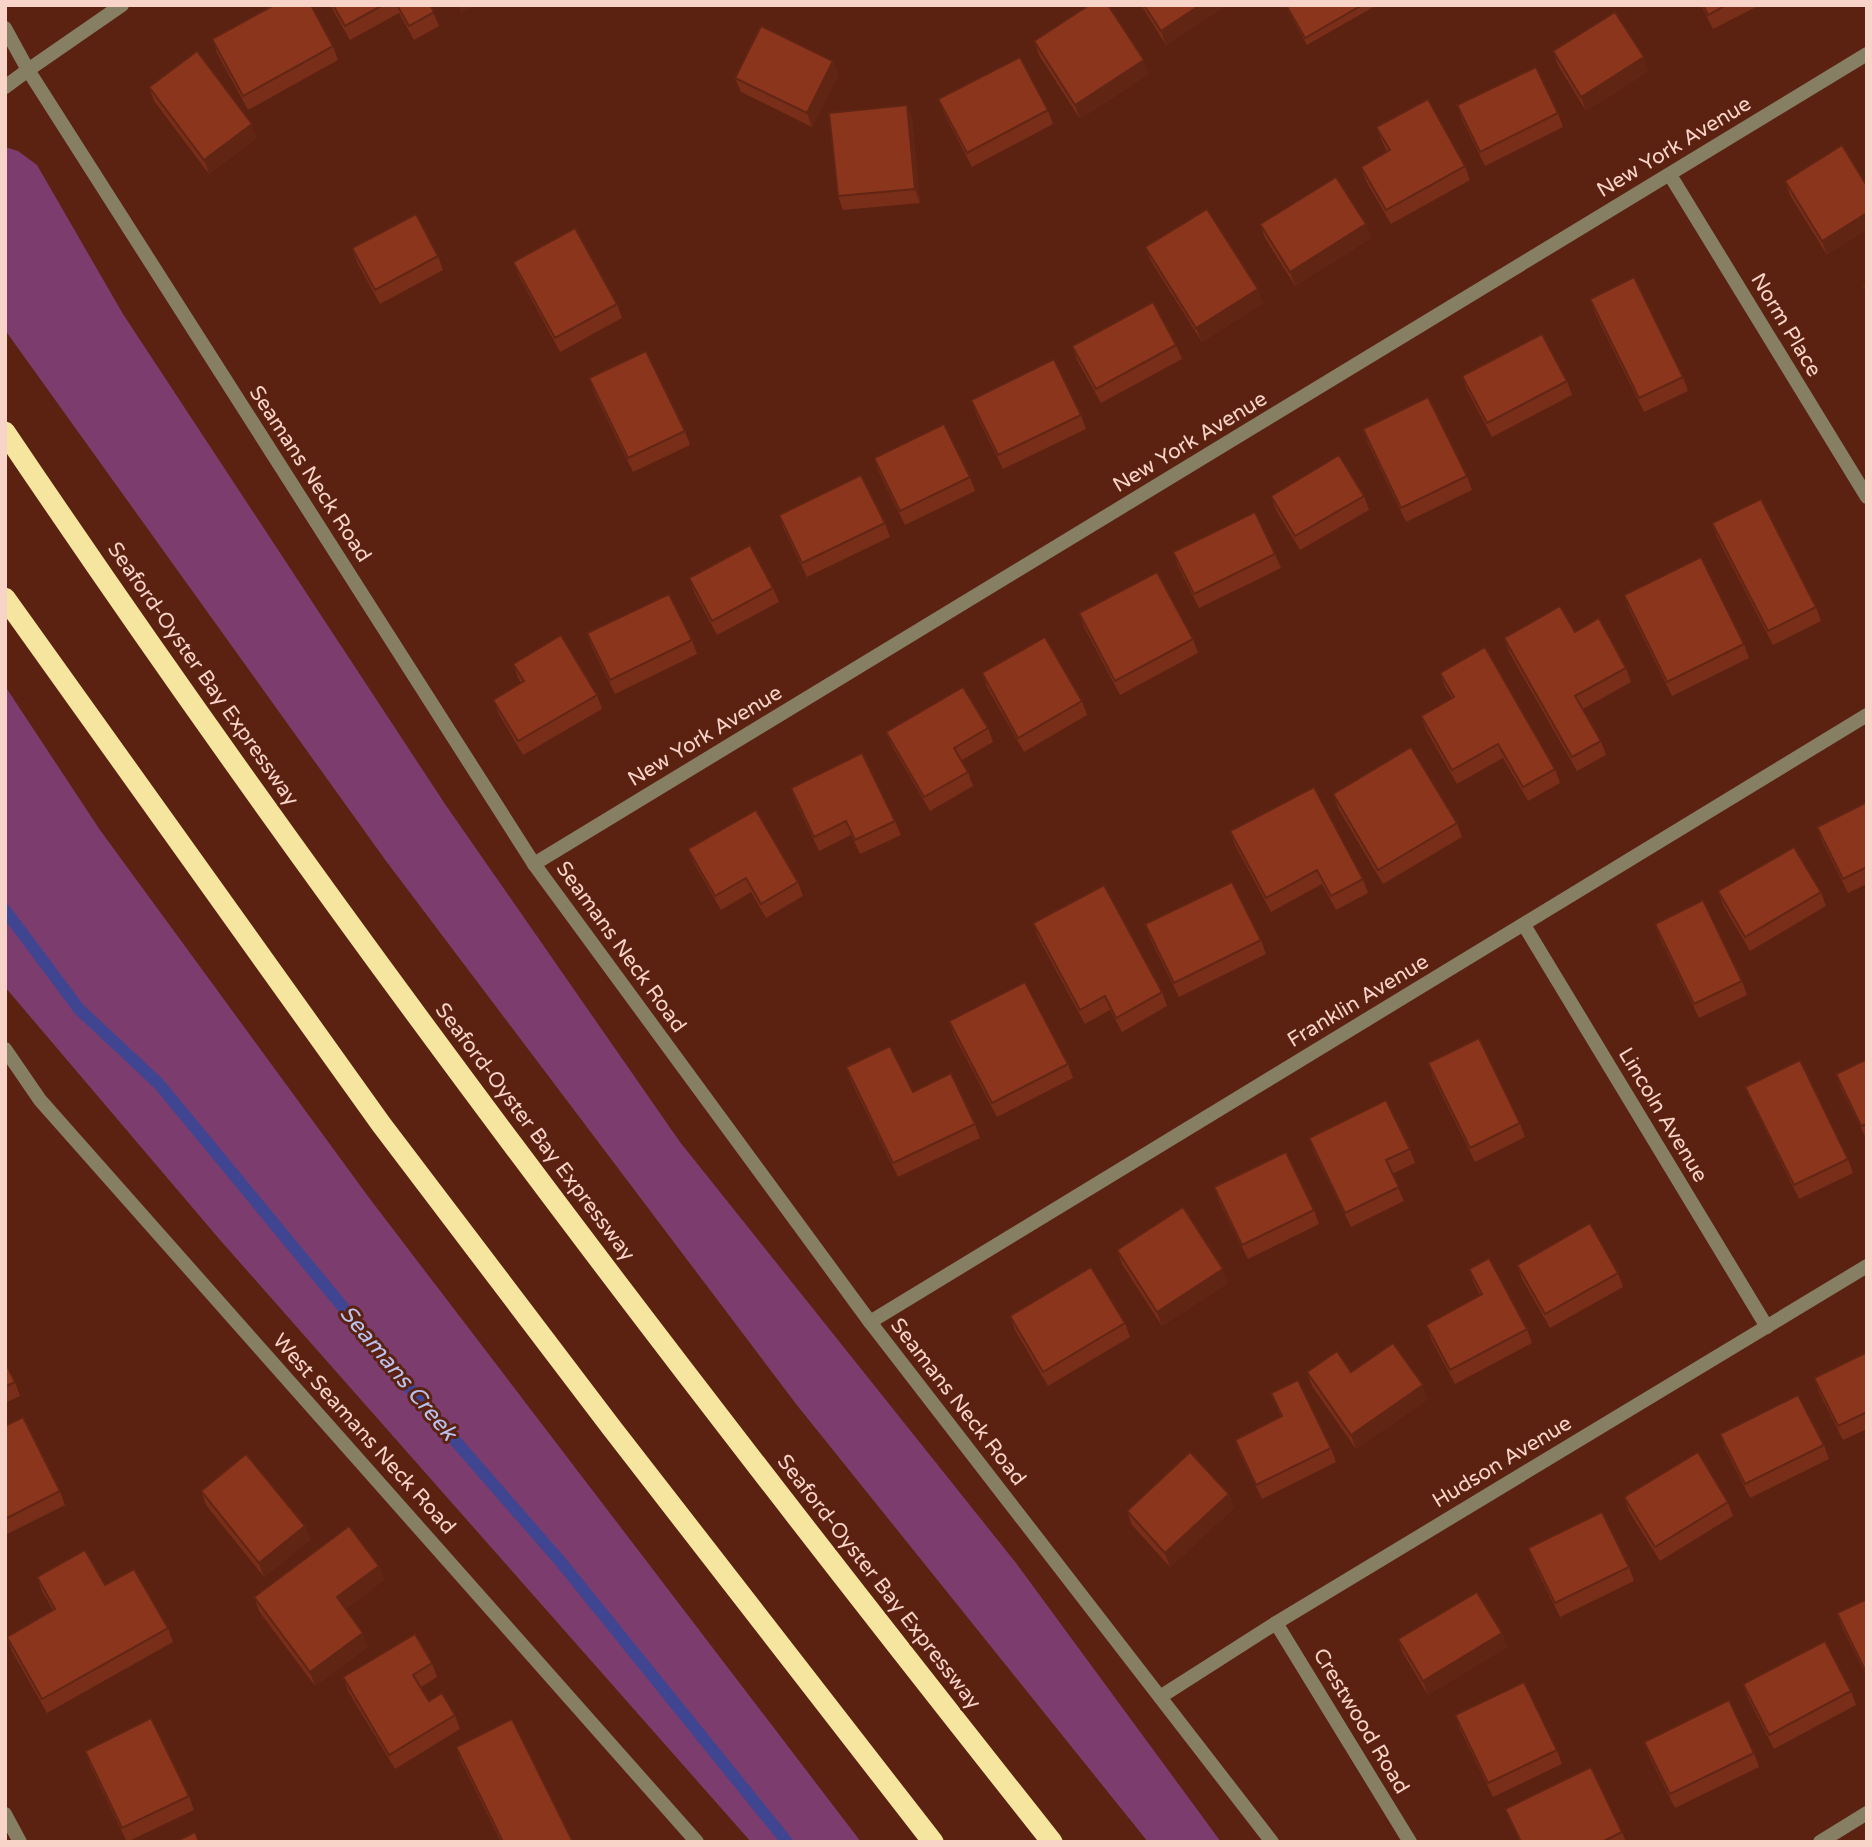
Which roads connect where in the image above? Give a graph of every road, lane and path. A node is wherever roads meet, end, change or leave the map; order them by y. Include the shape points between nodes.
1 (122, 5) edge
2 (5, 28) edge
3 (1867, 54) edge
4 (28, 70) junction
5 (5, 87) edge
6 (1670, 175) junction
7 (5, 432) edge
8 (1867, 497) edge
9 (5, 598) edge
10 (1867, 715) edge
11 (534, 864) junction
12 (1524, 925) junction
13 (5, 1049) edge
14 (1867, 1266) edge
15 (870, 1322) junction
16 (1767, 1327) junction
17 (1276, 1623) junction
18 (1160, 1697) junction
19 (1867, 1813) edge
20 (5, 1814) edge
21 (20, 1842) edge
22 (696, 1842) edge
23 (933, 1842) edge
24 (1052, 1842) edge
25 (1272, 1842) edge
26 (1410, 1842) edge
27 (1820, 1842) edge

1 - 4 street
2 - 4 street, Seamans Neck Road
3 - 6 street, New York Avenue
4 - 5 street
4 - 11 street, Seamans Neck Road
6 - 8 street, Norm Place
6 - 11 street, New York Avenue
7 - 24 highway, Seaford-Oyster Bay Expressway via 456,1069 726,1426
9 - 23 highway via 381,1124
10 - 12 street, Franklin Avenue
11 - 15 street, Seamans Neck Road
12 - 15 street, Franklin Avenue
12 - 16 street, Lincoln Avenue
13 - 22 street, West Seamans Neck Road via 40,1100
14 - 16 street, Hudson Avenue
15 - 18 street, Seamans Neck Road
16 - 17 street, Hudson Avenue
17 - 18 street, Hudson Avenue
17 - 26 street, Crestwood Road
18 - 25 street, Seamans Neck Road
19 - 27 street
20 - 21 street

